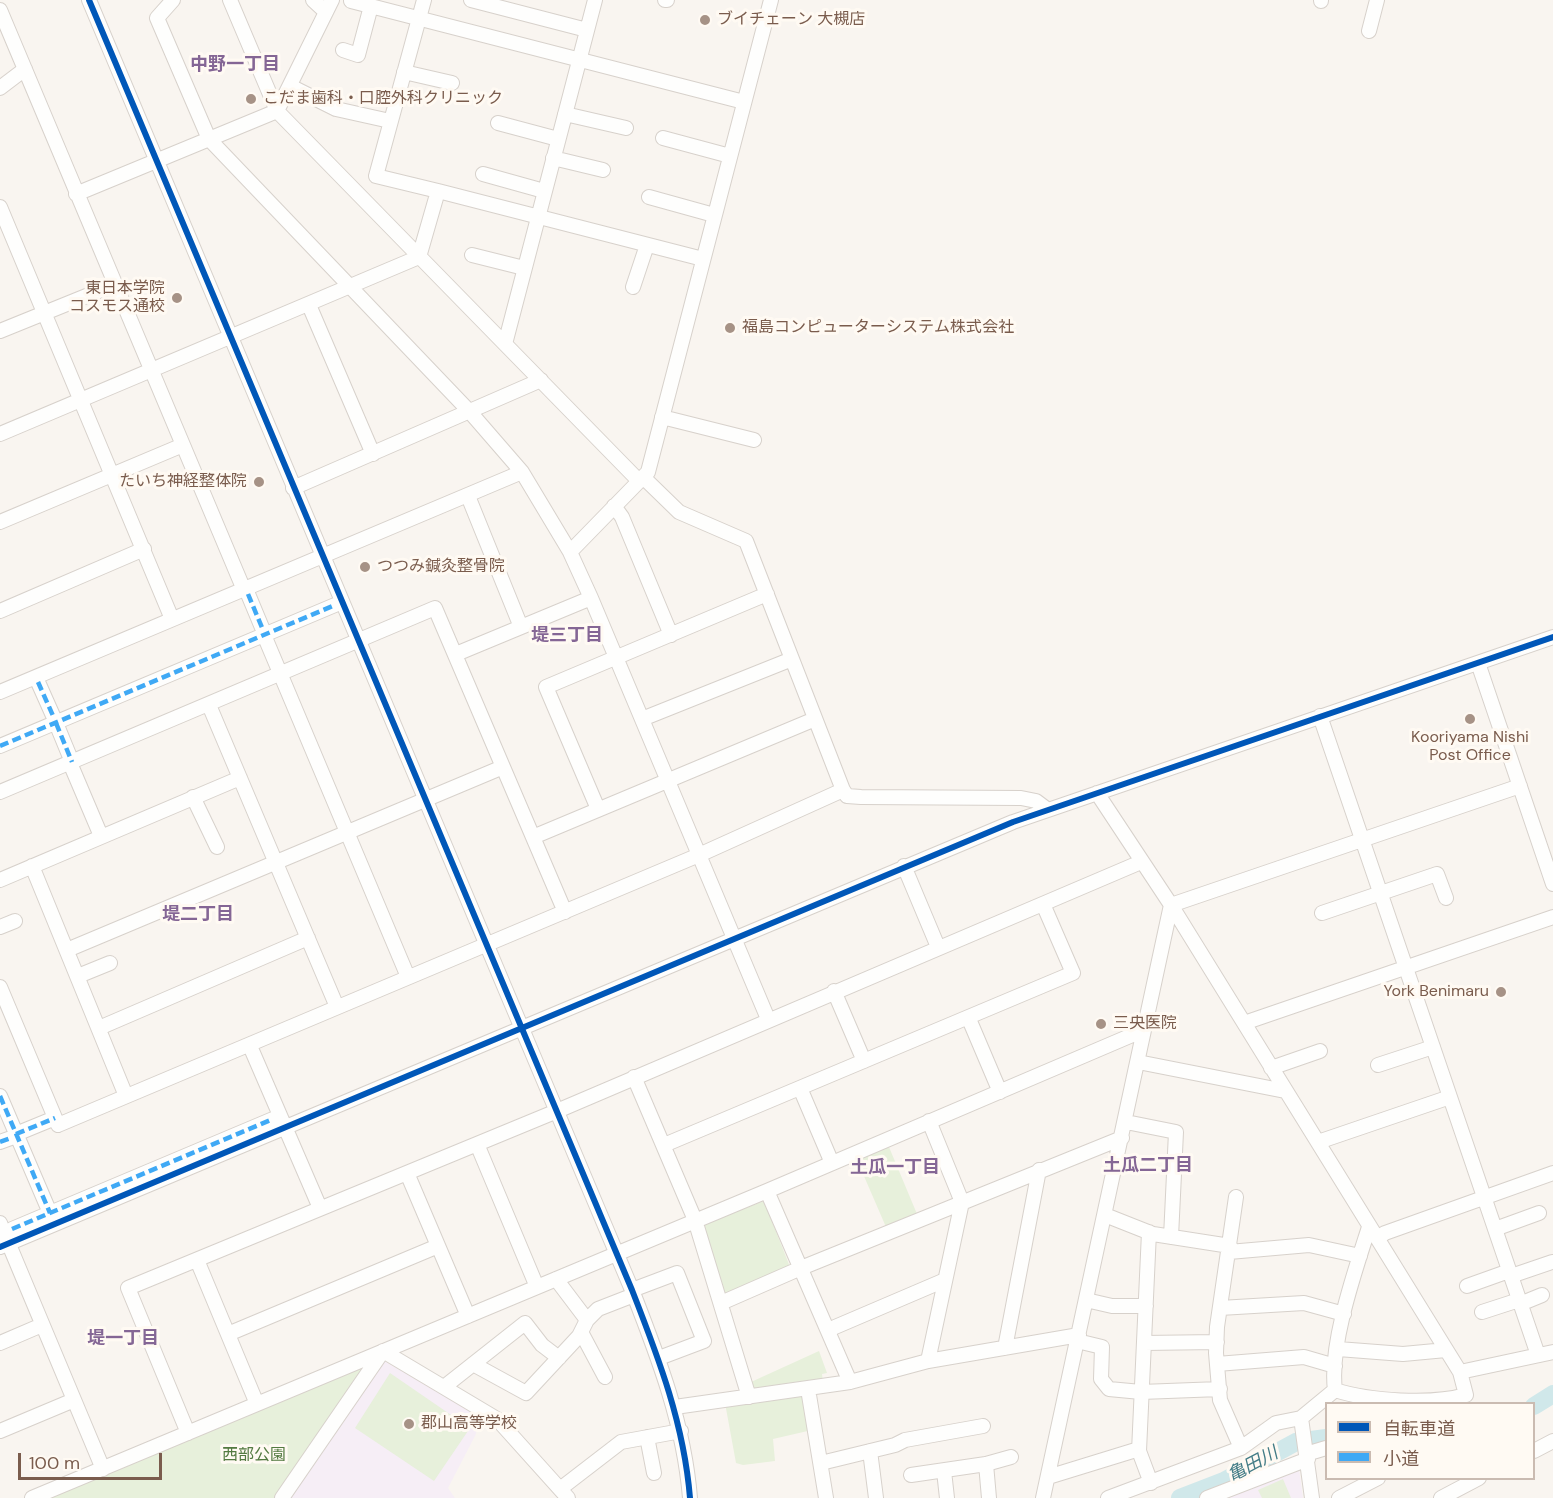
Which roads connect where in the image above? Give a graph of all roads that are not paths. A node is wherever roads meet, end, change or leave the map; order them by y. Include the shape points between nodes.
1 (89, 0) edge
2 (173, 0) edge
3 (230, 0) edge
4 (313, 0) edge
5 (424, 0) edge
6 (471, 0) edge
7 (595, 0) edge
8 (771, 0) edge
9 (1377, 0) edge
10 (351, 1) edge
11 (374, 4) edge
12 (329, 6) edge
13 (0, 10) edge
14 (419, 18) junction
15 (587, 30) junction
16 (1369, 31) dead end
17 (343, 50) dead end
18 (579, 62) junction
19 (25, 69) junction
20 (404, 72) junction
21 (452, 83) dead end
22 (290, 86) junction
23 (0, 88) edge
24 (744, 102) junction
25 (278, 111) junction
26 (565, 114) junction
27 (390, 121) junction
28 (498, 123) dead end
29 (626, 128) dead end
30 (558, 138) junction
31 (663, 138) dead end
32 (209, 140) junction
33 (730, 156) junction
34 (553, 158) junction
35 (156, 162) junction
36 (603, 170) dead end
37 (483, 174) dead end
38 (438, 191) junction
39 (544, 191) junction
40 (76, 194) junction
41 (649, 197) dead end
42 (0, 207) edge
43 (714, 215) junction
44 (537, 216) junction
45 (5, 235) edge
46 (647, 245) junction
47 (472, 255) dead end
48 (419, 257) junction
49 (703, 259) junction
50 (524, 268) junction
51 (116, 284) junction
52 (353, 287) junction
53 (633, 287) dead end
54 (309, 305) junction
55 (45, 311) junction
56 (0, 331) edge
57 (232, 338) junction
58 (505, 344) junction
59 (151, 371) junction
60 (541, 380) junction
61 (81, 400) junction
62 (470, 411) junction
63 (662, 417) junction
64 (0, 434) edge
65 (754, 440) dead end
66 (183, 445) junction
67 (373, 454) junction
68 (522, 472) junction
69 (112, 474) junction
70 (641, 479) junction
71 (293, 488) junction
72 (468, 496) junction
73 (614, 506) junction
74 (0, 522) edge
75 (144, 549) junction
76 (570, 552) junction
77 (322, 557) junction
78 (246, 592) junction
79 (767, 594) junction
80 (591, 598) junction
81 (334, 603) dead end
82 (0, 611) edge
83 (172, 620) junction
84 (521, 627) junction
85 (263, 633) junction
86 (671, 635) junction
87 (1553, 637) edge
88 (357, 641) junction
89 (456, 654) junction
90 (617, 658) junction
91 (792, 659) junction
92 (1478, 663) junction
93 (280, 674) junction
94 (38, 682) dead end
95 (0, 692) edge
96 (209, 705) junction
97 (1320, 716) junction
98 (642, 719) junction
99 (815, 719) junction
100 (55, 721) junction
101 (0, 741) edge
102 (0, 746) edge
103 (71, 763) junction
104 (503, 767) junction
105 (240, 778) junction
106 (668, 780) junction
107 (1520, 786) junction
108 (843, 790) junction
109 (0, 792) edge
110 (1097, 793) junction
111 (193, 797) junction
112 (426, 798) junction
113 (598, 809) junction
114 (1048, 810) junction
115 (346, 832) junction
116 (101, 836) junction
117 (533, 837) junction
118 (1362, 840) junction
119 (217, 847) dead end
120 (699, 855) junction
121 (275, 862) junction
122 (1141, 862) junction
123 (32, 866) junction
124 (904, 866) junction
125 (0, 880) edge
126 (1553, 884) edge
127 (1381, 892) junction
128 (1446, 898) dead end
129 (1043, 904) junction
130 (1171, 906) junction
131 (565, 912) junction
132 (1322, 913) dead end
133 (1553, 917) edge
134 (15, 921) dead end
135 (0, 927) edge
136 (308, 938) junction
137 (734, 938) junction
138 (486, 945) junction
139 (938, 946) junction
140 (68, 950) junction
141 (110, 963) dead end
142 (1407, 967) junction
143 (78, 976) junction
144 (408, 977) junction
145 (0, 987) edge
146 (834, 991) junction
147 (337, 1007) junction
148 (768, 1018) junction
149 (969, 1019) junction
150 (1244, 1023) junction
151 (99, 1028) junction
152 (521, 1028) junction
153 (1144, 1030) junction
154 (250, 1046) junction
155 (1433, 1047) junction
156 (1320, 1051) dead end
157 (864, 1061) junction
158 (1138, 1062) junction
159 (1378, 1065) dead end
160 (1271, 1068) junction
161 (634, 1077) junction
162 (800, 1088) junction
163 (1285, 1091) junction
164 (1000, 1092) junction
165 (0, 1096) edge
166 (126, 1096) junction
167 (1450, 1097) junction
168 (0, 1111) edge
169 (557, 1111) junction
170 (55, 1118) junction
171 (929, 1121) junction
172 (1126, 1122) junction
173 (279, 1123) junction
174 (9, 1138) edge
175 (1122, 1138) junction
176 (1318, 1142) junction
177 (477, 1144) junction
178 (664, 1145) junction
179 (832, 1163) junction
180 (1039, 1170) junction
181 (407, 1173) junction
182 (1553, 1173) edge
183 (767, 1191) junction
184 (1236, 1197) dead end
185 (1484, 1198) junction
186 (962, 1202) junction
187 (320, 1208) junction
188 (1539, 1213) dead end
189 (47, 1215) junction
190 (1105, 1215) junction
191 (695, 1220) junction
192 (6, 1226) edge
193 (1494, 1229) junction
194 (1149, 1232) junction
195 (1373, 1233) junction
196 (1172, 1237) junction
197 (4, 1245) edge
198 (438, 1246) junction
199 (1230, 1249) junction
200 (617, 1253) junction
201 (1360, 1256) junction
202 (196, 1260) junction
203 (1552, 1262) edge
204 (801, 1268) junction
205 (1510, 1273) junction
206 (556, 1279) junction
207 (945, 1280) junction
208 (1467, 1286) dead end
209 (537, 1287) junction
210 (633, 1292) junction
211 (1542, 1295) dead end
212 (1086, 1300) junction
213 (1520, 1302) junction
214 (721, 1303) junction
215 (1146, 1306) junction
216 (1220, 1308) junction
217 (1482, 1312) dead end
218 (1344, 1314) junction
219 (468, 1316) junction
220 (42, 1324) junction
221 (584, 1326) junction
222 (828, 1330) junction
223 (228, 1334) junction
224 (1078, 1338) junction
225 (0, 1342) edge
226 (1144, 1342) junction
227 (1217, 1342) junction
228 (1005, 1348) junction
229 (1338, 1349) junction
230 (1446, 1350) junction
231 (383, 1351) junction
232 (1553, 1352) edge
233 (1538, 1355) junction
234 (559, 1358) junction
235 (659, 1358) junction
236 (928, 1361) junction
237 (473, 1364) junction
238 (1218, 1364) junction
239 (1335, 1366) junction
240 (1460, 1372) junction
241 (605, 1377) dead end
242 (850, 1382) junction
243 (444, 1387) junction
244 (808, 1389) junction
245 (1220, 1389) junction
246 (1335, 1390) junction
247 (1142, 1392) junction
248 (750, 1397) junction
249 (74, 1400) junction
250 (257, 1404) junction
251 (675, 1407) junction
252 (1300, 1418) junction
253 (983, 1426) dead end
254 (0, 1431) edge
255 (681, 1431) junction
256 (188, 1433) junction
257 (647, 1437) junction
258 (1553, 1441) edge
259 (1240, 1448) junction
260 (1325, 1448) edge
261 (1139, 1449) junction
262 (1535, 1450) edge
263 (870, 1451) junction
264 (1306, 1454) junction
265 (1011, 1457) dead end
266 (821, 1463) junction
267 (986, 1464) junction
268 (102, 1469) junction
269 (944, 1471) junction
270 (654, 1473) dead end
271 (911, 1474) dead end
272 (1048, 1478) junction
273 (1376, 1480) edge
274 (1474, 1480) edge
275 (1151, 1483) junction
276 (565, 1496) edge
277 (32, 1498) edge
278 (282, 1498) edge
279 (690, 1498) edge
280 (826, 1498) edge
281 (876, 1498) edge
282 (947, 1498) edge
283 (989, 1498) edge
284 (1043, 1498) edge
285 (1108, 1498) edge
286 (1207, 1498) edge
287 (1312, 1498) edge
288 (1339, 1498) edge
289 (1442, 1498) edge

1 - 35 street
2 - 32 street via 157,18
3 - 25 street
4 - 12 street
5 - 14 street
6 - 15 street
7 - 15 street
8 - 24 street
9 - 16 street
10 - 11 street
11 - 14 street
11 - 17 street via 358,54
12 - 22 street
13 - 19 street
14 - 18 street
14 - 20 street
15 - 18 street
18 - 24 street
18 - 26 street
19 - 23 street
19 - 40 street
20 - 21 street
20 - 27 street
22 - 25 street
22 - 27 street via 336,109
24 - 33 street
25 - 32 street
25 - 48 street
26 - 29 street
26 - 30 street
27 - 38 street via 376,176
28 - 30 street
30 - 34 street
31 - 33 street
32 - 35 street
32 - 52 street
33 - 43 street
34 - 36 street
34 - 39 street
35 - 40 street
35 - 57 street
37 - 39 street
38 - 44 street
38 - 48 street
39 - 44 street
40 - 51 street
41 - 43 street
42 - 45 street
43 - 49 street
44 - 46 street
44 - 50 street
45 - 55 street
46 - 49 street
46 - 53 street
47 - 50 street
48 - 52 street
48 - 58 street
49 - 63 street
50 - 58 street
51 - 55 street
51 - 59 street
52 - 54 street
52 - 62 street
54 - 57 street
54 - 67 street
55 - 56 street
55 - 61 street
57 - 59 street
57 - 71 street
58 - 60 street
59 - 61 street
59 - 66 street
60 - 62 street
60 - 70 street
61 - 64 street
61 - 69 street
62 - 67 street
62 - 68 street
63 - 65 street
63 - 70 street via 648,472
66 - 69 street
66 - 78 street
67 - 71 street
68 - 72 street
68 - 76 street
69 - 74 street
69 - 75 street
70 - 73 street
70 - 79 street via 679,512 746,541
71 - 77 street
72 - 77 street
72 - 84 street
73 - 76 street
73 - 86 street
75 - 82 street
75 - 83 street
76 - 80 street
77 - 78 street
77 - 88 street
78 - 83 street
78 - 85 street
79 - 86 street
79 - 91 street
80 - 84 street
80 - 90 street
81 - 85 street
83 - 95 street
84 - 89 street
85 - 93 street
85 - 100 street
86 - 90 street
87 - 92 street
88 - 89 street via 435,608
88 - 93 street
88 - 112 street
89 - 104 street
90 - 98 street
90 - 113 street via 546,687
91 - 98 street
91 - 99 street
92 - 97 street
92 - 107 street
93 - 96 street
93 - 115 street
94 - 100 street
96 - 103 street
96 - 105 street
97 - 110 street
97 - 118 street
98 - 106 street
99 - 106 street
99 - 108 street
100 - 101 street
100 - 102 street
100 - 103 street
103 - 109 street
103 - 116 street
104 - 112 street
104 - 117 street
105 - 111 street
105 - 121 street
106 - 113 street
106 - 120 street
107 - 118 street
107 - 126 street
108 - 114 street via 847,796 861,797 1022,798 1036,801
108 - 120 street
110 - 114 street
110 - 122 street
111 - 116 street
111 - 119 street
112 - 115 street
112 - 138 street
113 - 117 street
114 - 124 street
115 - 121 street
115 - 144 street
116 - 123 street
117 - 131 street
118 - 127 street
118 - 130 street
120 - 131 street
120 - 137 street
121 - 136 street
121 - 140 street
122 - 129 street
122 - 130 street
123 - 125 street
123 - 140 street
124 - 137 street
124 - 139 street
127 - 128 street via 1437,874
127 - 132 street
127 - 142 street
129 - 139 street
129 - 149 street via 1073,973
130 - 150 street
130 - 153 street
131 - 138 street
133 - 142 street
134 - 135 street
136 - 147 street
136 - 151 street
137 - 148 street
137 - 152 street
138 - 144 street
138 - 152 street
139 - 146 street
140 - 143 street
141 - 143 street
142 - 150 street
142 - 155 street
143 - 151 street
144 - 147 street
145 - 170 street
146 - 148 street
146 - 157 street
147 - 154 street
148 - 161 street
149 - 157 street
149 - 164 street
150 - 160 street
151 - 166 street
152 - 169 street
152 - 173 street
153 - 158 street
153 - 164 street
154 - 166 street
154 - 173 street
155 - 159 street
155 - 167 street
156 - 160 street
157 - 162 street
158 - 163 street
158 - 172 street
160 - 163 street
161 - 169 street
161 - 178 street
162 - 178 street
162 - 179 street
163 - 176 street
164 - 171 street
165 - 174 street
166 - 170 street via 58,1125
167 - 176 street
167 - 185 street
168 - 174 street
169 - 177 street
169 - 200 street
170 - 174 street
171 - 179 street
171 - 186 street
172 - 175 street
172 - 196 street via 1176,1132
173 - 187 street
173 - 189 street
173 - 197 street
174 - 189 street
175 - 180 street
175 - 190 street
176 - 195 street
177 - 181 street
177 - 209 street
178 - 191 street
179 - 183 street
180 - 186 street
180 - 228 street
181 - 187 street
181 - 198 street
182 - 185 street
183 - 191 street
183 - 204 street
184 - 199 street
185 - 193 street
185 - 195 street via 1385,1233
186 - 204 street
186 - 207 street
187 - 202 street
188 - 193 street
189 - 192 street
190 - 194 street
190 - 212 street
191 - 200 street
191 - 214 street
192 - 197 street
193 - 205 street
194 - 196 street
194 - 215 street
195 - 201 street
195 - 230 street
196 - 199 street
197 - 220 street
198 - 219 street
198 - 223 street
199 - 201 street via 1309,1245
199 - 216 street
200 - 206 street
200 - 210 street
201 - 218 street
202 - 223 street
202 - 256 street via 128,1288
203 - 205 street
204 - 214 street
204 - 222 street
205 - 208 street
205 - 213 street
206 - 209 street
206 - 221 street
207 - 222 street
207 - 236 street
209 - 219 street
210 - 221 street via 598,1309
210 - 235 street
210 - 235 street via 677,1273 704,1341
211 - 213 street
212 - 215 street via 1112,1306
212 - 224 street
213 - 217 street
213 - 233 street
214 - 248 street
215 - 226 street
216 - 218 street via 1304,1304
216 - 227 street
218 - 229 street
219 - 231 street
220 - 225 street
220 - 249 street
221 - 234 street
221 - 241 street
222 - 242 street
223 - 250 street
224 - 228 street
224 - 247 street via 1102,1347 1101,1379 1109,1389
224 - 272 street
226 - 227 street
226 - 247 street
227 - 238 street
228 - 236 street
229 - 230 street via 1403,1354
229 - 239 street
230 - 240 street
231 - 243 street
231 - 250 street
231 - 278 street
232 - 233 street
233 - 240 street
234 - 237 street via 526,1393
234 - 237 street via 542,1346 525,1323
235 - 251 street
236 - 242 street
237 - 243 street
238 - 239 street via 1304,1356
238 - 245 street
239 - 246 street
240 - 246 street via 1466,1395 1453,1399 1351,1395
242 - 244 street
243 - 276 street via 497,1419
244 - 248 street
244 - 266 street
245 - 247 street
245 - 259 street via 1220,1400
246 - 252 street
247 - 261 street
248 - 251 street
249 - 254 street
249 - 268 street
250 - 256 street
251 - 255 street
252 - 259 street via 1276,1423
252 - 264 street
253 - 263 street via 905,1440
255 - 257 street
255 - 279 street
256 - 268 street
257 - 270 street
257 - 276 street via 621,1442
258 - 262 street
259 - 275 street
260 - 264 street
261 - 272 street
261 - 275 street
263 - 266 street
263 - 281 street
264 - 286 street
264 - 287 street
265 - 267 street
266 - 280 street
267 - 269 street
267 - 283 street
268 - 277 street
269 - 271 street
269 - 282 street
272 - 284 street
273 - 288 street
274 - 289 street
275 - 285 street

